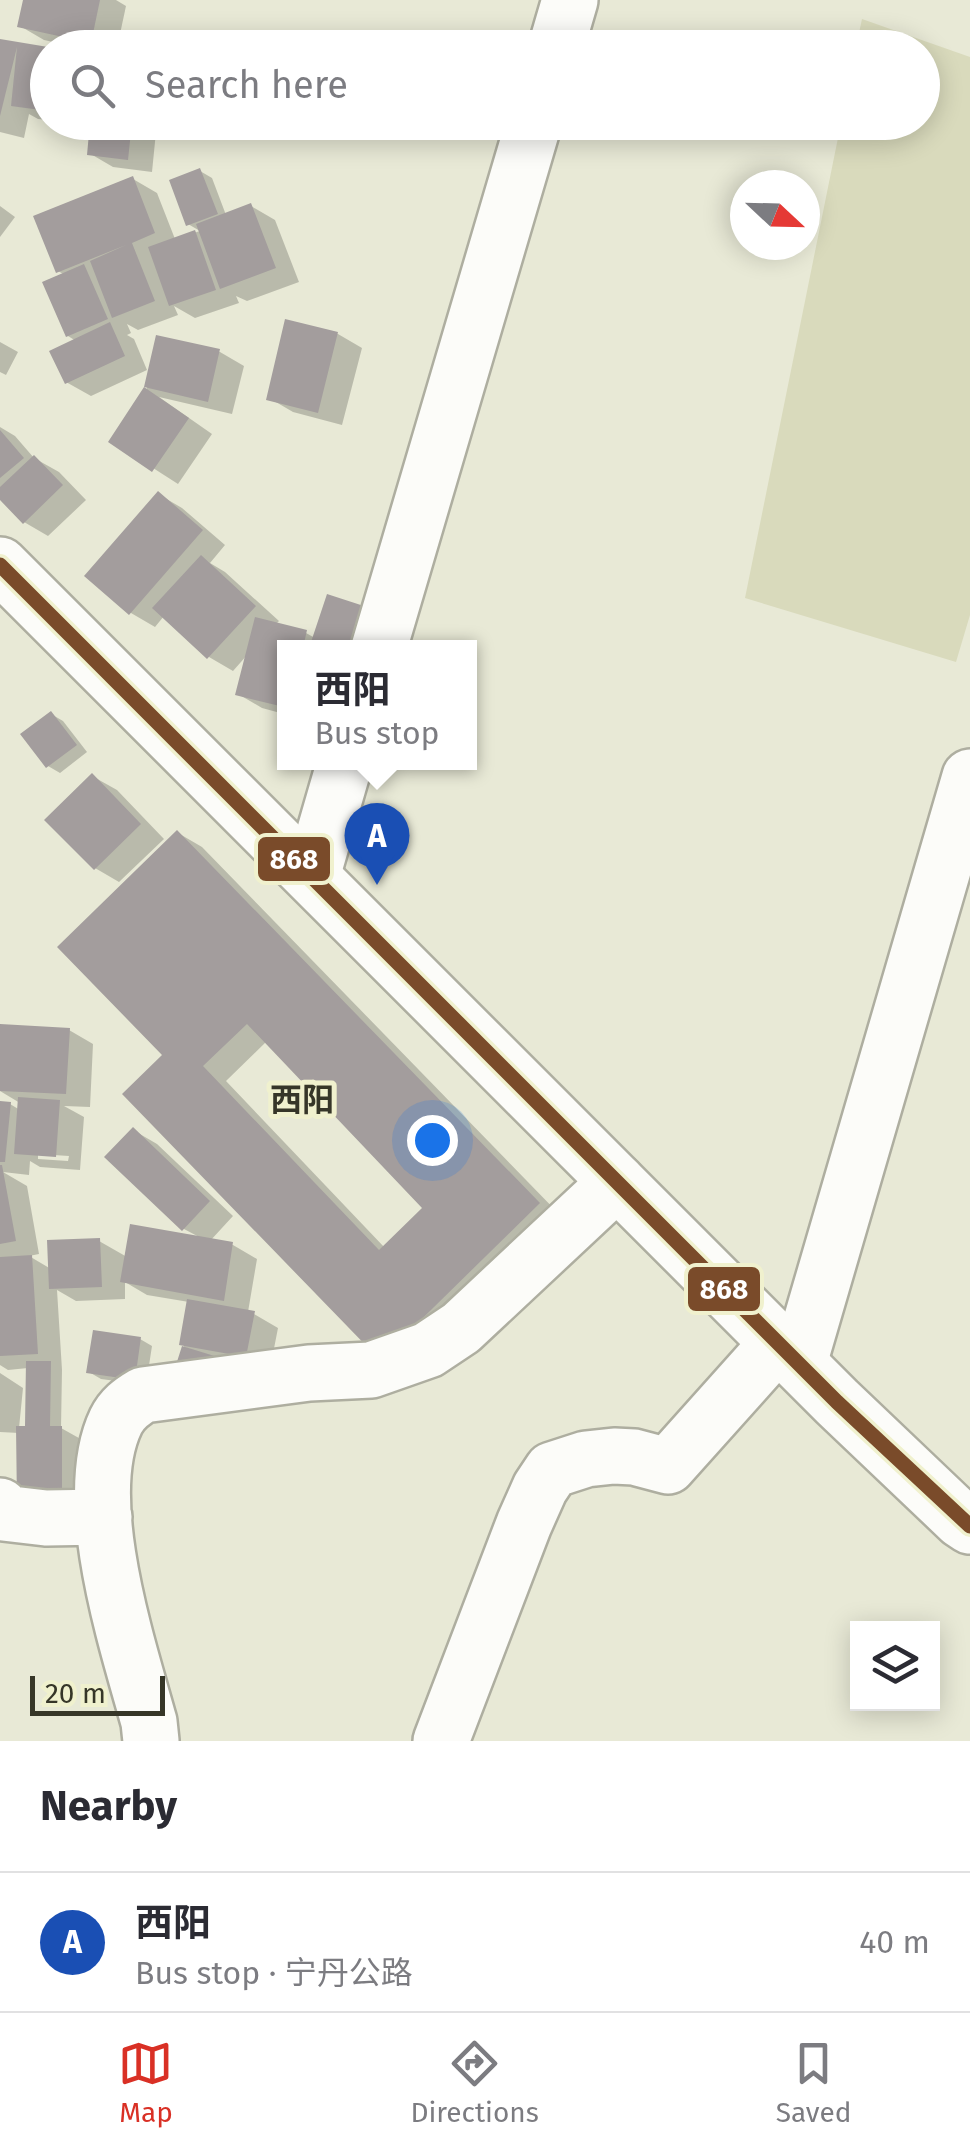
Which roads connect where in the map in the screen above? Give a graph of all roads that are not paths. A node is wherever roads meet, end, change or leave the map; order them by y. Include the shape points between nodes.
1 (570, 0) edge
2 (561, 30) edge
3 (529, 140) edge
4 (0, 565) edge
5 (381, 640) edge
6 (343, 770) edge
7 (970, 777) edge
8 (312, 876) junction
9 (617, 1182) junction
10 (789, 1353) junction
11 (0, 1506) edge
12 (104, 1517) junction
13 (970, 1526) edge
14 (150, 1741) edge
15 (441, 1741) edge

1 - 2 street
3 - 5 street
4 - 8 street
6 - 8 street
7 - 10 street
8 - 9 street
9 - 10 street
9 - 12 street via 462,1328 428,1350 372,1370 143,1394 116,1420 104,1457
10 - 13 street
10 - 15 street via 668,1466 614,1456 552,1470 524,1524
11 - 12 street via 17,1515
12 - 14 street via 115,1600

